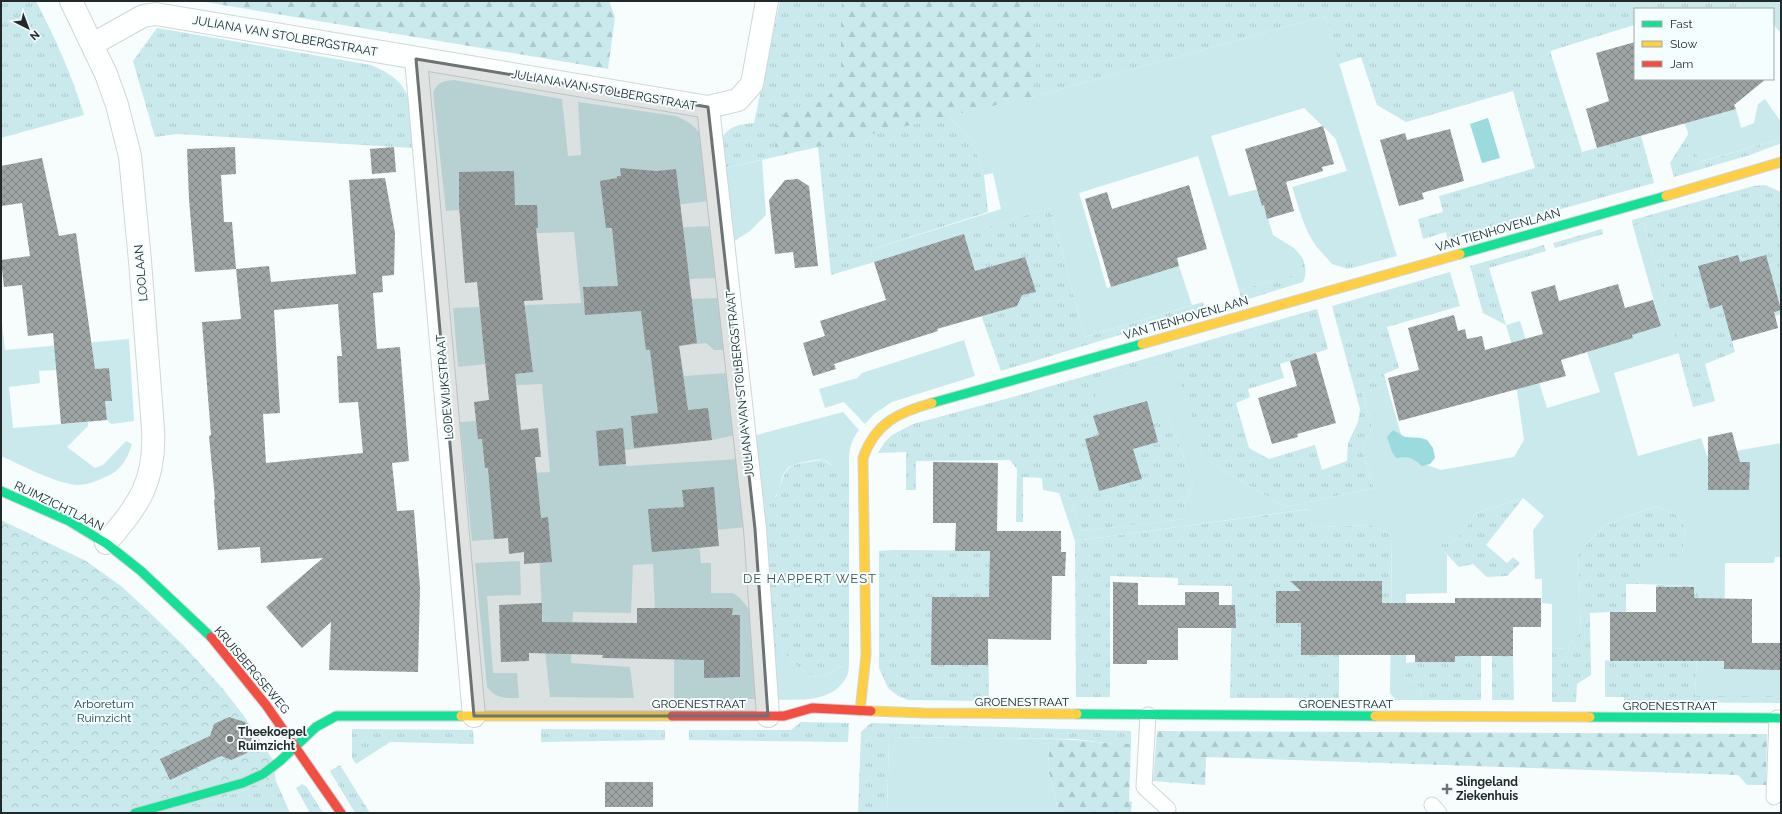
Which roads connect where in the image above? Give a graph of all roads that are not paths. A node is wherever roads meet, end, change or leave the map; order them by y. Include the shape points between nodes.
1 (71, 1) edge
2 (767, 1) edge
3 (93, 44) junction
4 (416, 59) junction
5 (708, 108) junction
6 (1781, 162) edge
7 (1, 491) edge
8 (106, 543) junction
9 (860, 711) junction
10 (1148, 715) junction
11 (474, 716) junction
12 (768, 716) junction
13 (1779, 718) edge
14 (297, 745) junction
15 (1774, 797) dead end
16 (1168, 809) dead end
17 (135, 813) edge
18 (341, 813) edge

1 - 3 street, LOOLAAN
2 - 5 street via 752,84 738,100
3 - 4 street, JULIANA VAN STOLBERGSTRAAT via 144,16 156,14
3 - 8 street, LOOLAAN via 117,106 130,156 154,448 148,481 138,501
4 - 5 street, JULIANA VAN STOLBERGSTRAAT via 626,92
4 - 11 street, LODEWIJKSTRAAT
5 - 12 street, JULIANA VAN STOLBERGSTRAAT via 755,529
6 - 9 street, VAN TIENHOVENLAAN via 910,409 895,416 872,436 863,458 866,655
7 - 8 street, RUIMZICHTLAAN via 73,524
8 - 14 street, KRUISBERGSEWEG via 134,564 215,642
9 - 10 street, GROENESTRAAT
9 - 12 street, GROENESTRAAT via 812,708 784,716
10 - 13 street, GROENESTRAAT
10 - 16 lane via 1144,787
11 - 12 street, GROENESTRAAT
11 - 14 street, GROENESTRAAT via 336,716 316,727
13 - 15 lane
14 - 17 street, GROENESTRAAT via 263,774 243,783
14 - 18 street, KRUISBERGSEWEG

